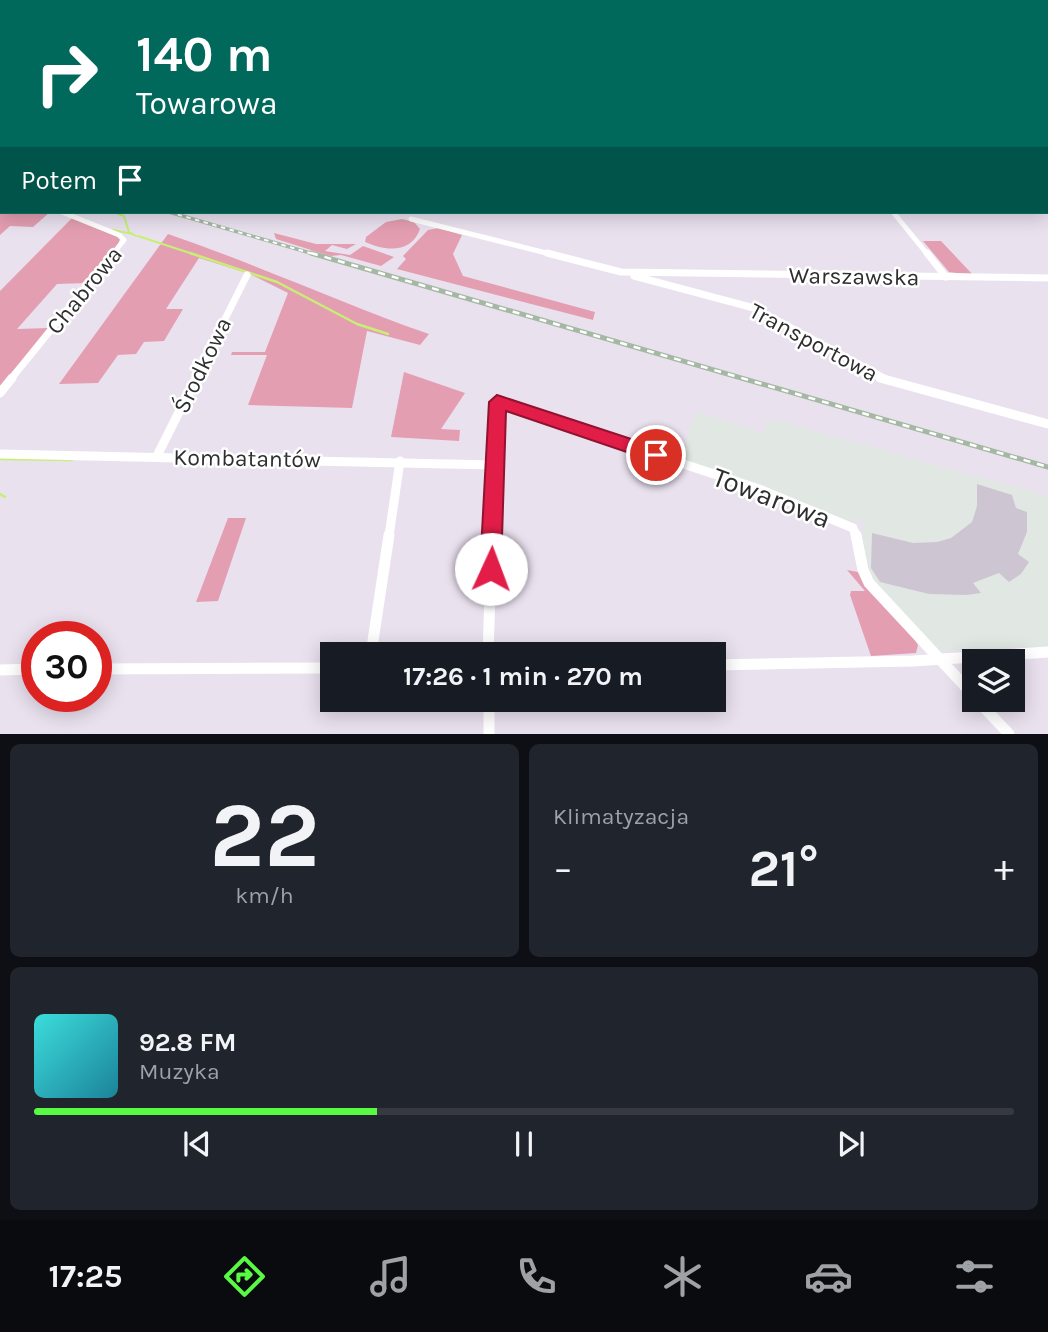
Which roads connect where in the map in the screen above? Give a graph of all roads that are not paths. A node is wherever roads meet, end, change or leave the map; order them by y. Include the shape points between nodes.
1 (67, 214) edge
2 (416, 214) edge
3 (895, 214) edge
4 (247, 275) dead end
5 (946, 277) junction
6 (659, 278) junction
7 (1048, 278) edge
8 (0, 393) edge
9 (1048, 424) edge
10 (0, 454) edge
11 (158, 456) junction
12 (400, 461) junction
13 (494, 465) junction
14 (373, 642) edge
15 (488, 642) edge
16 (1048, 652) edge
17 (940, 660) junction
18 (726, 665) edge
19 (320, 668) edge
20 (21, 669) edge
21 (112, 669) edge
22 (0, 670) edge
23 (962, 684) edge
24 (489, 712) edge
25 (989, 712) edge
26 (489, 733) edge
27 (1009, 733) edge

1 - 8 street, Chabrowa via 124,240
2 - 6 street, Transportowa via 411,219
3 - 5 street
4 - 11 street, Środkowa
5 - 6 street, Warszawska
5 - 7 street, Warszawska
6 - 9 street, Transportowa via 754,308 878,377
10 - 11 street, Kombatantów
11 - 12 street, Kombatantów
12 - 13 street, Kombatantów
12 - 14 street
13 - 15 street
13 - 17 street, Towarowa via 497,402 759,489 853,528 866,580
16 - 17 street
17 - 18 street
17 - 23 street
19 - 21 street
20 - 22 street
24 - 26 street
25 - 27 street

